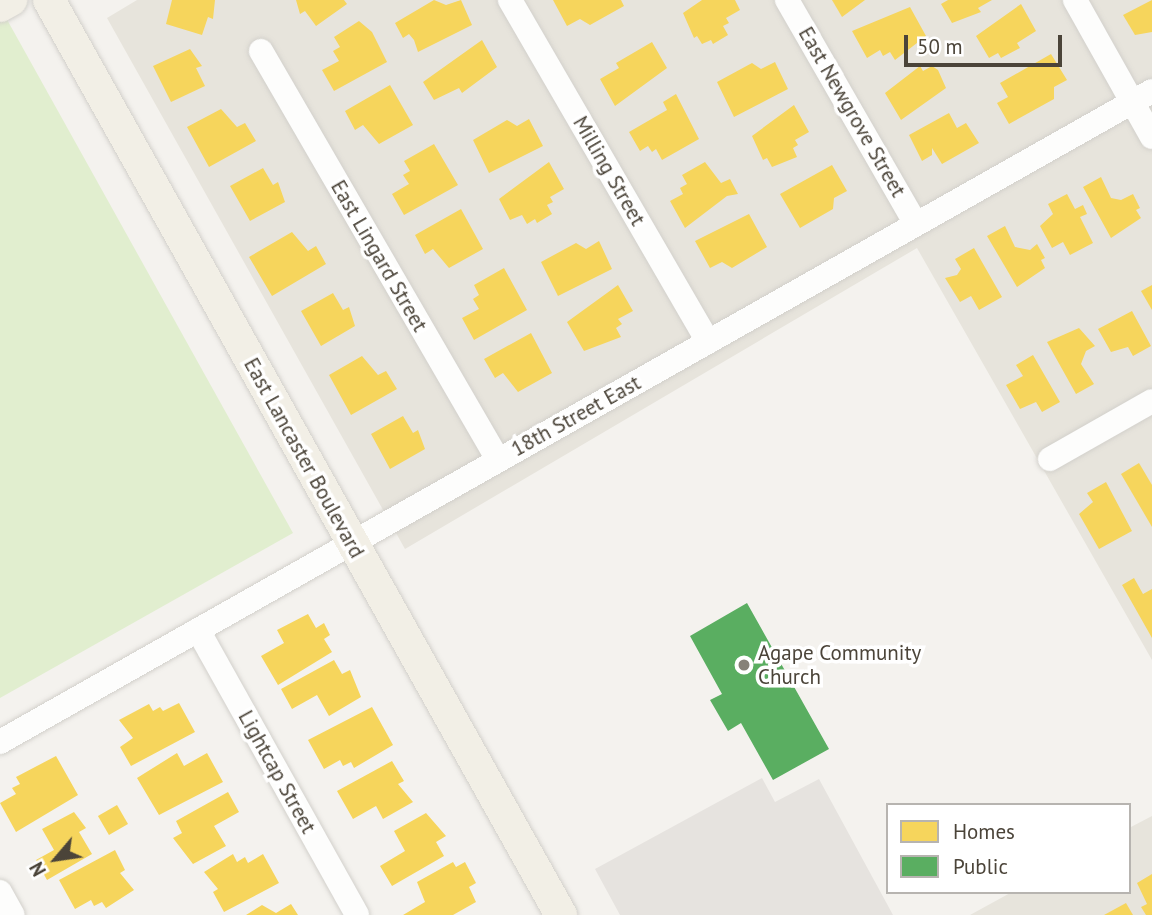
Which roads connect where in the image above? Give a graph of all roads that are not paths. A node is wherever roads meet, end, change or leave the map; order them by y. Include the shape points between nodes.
1 (11, 0) edge
2 (50, 0) edge
3 (510, 0) edge
4 (787, 0) edge
5 (1074, 0) edge
6 (0, 6) edge
7 (261, 51) dead end
8 (1143, 96) edge
9 (1152, 137) edge
10 (916, 224) junction
11 (709, 342) junction
12 (1152, 401) edge
13 (1050, 459) dead end
14 (498, 460) junction
15 (351, 544) junction
16 (198, 630) junction
17 (0, 742) edge
18 (0, 892) edge
19 (13, 915) edge
20 (357, 915) edge
21 (561, 915) edge

1 - 6 main road
2 - 15 main road, East Lancaster Boulevard
3 - 11 street, Milling Street
4 - 10 street, East Newgrove Street
5 - 8 street
7 - 14 street, East Lingard Street
8 - 9 street
8 - 10 street, 18th Street East
10 - 11 street, 18th Street East
11 - 14 street, 18th Street East
12 - 13 street
14 - 15 street, 18th Street East
15 - 16 street, 18th Street East
15 - 21 main road, East Lancaster Boulevard
16 - 17 street, 18th Street East
16 - 20 street, Lightcap Street
18 - 19 street

